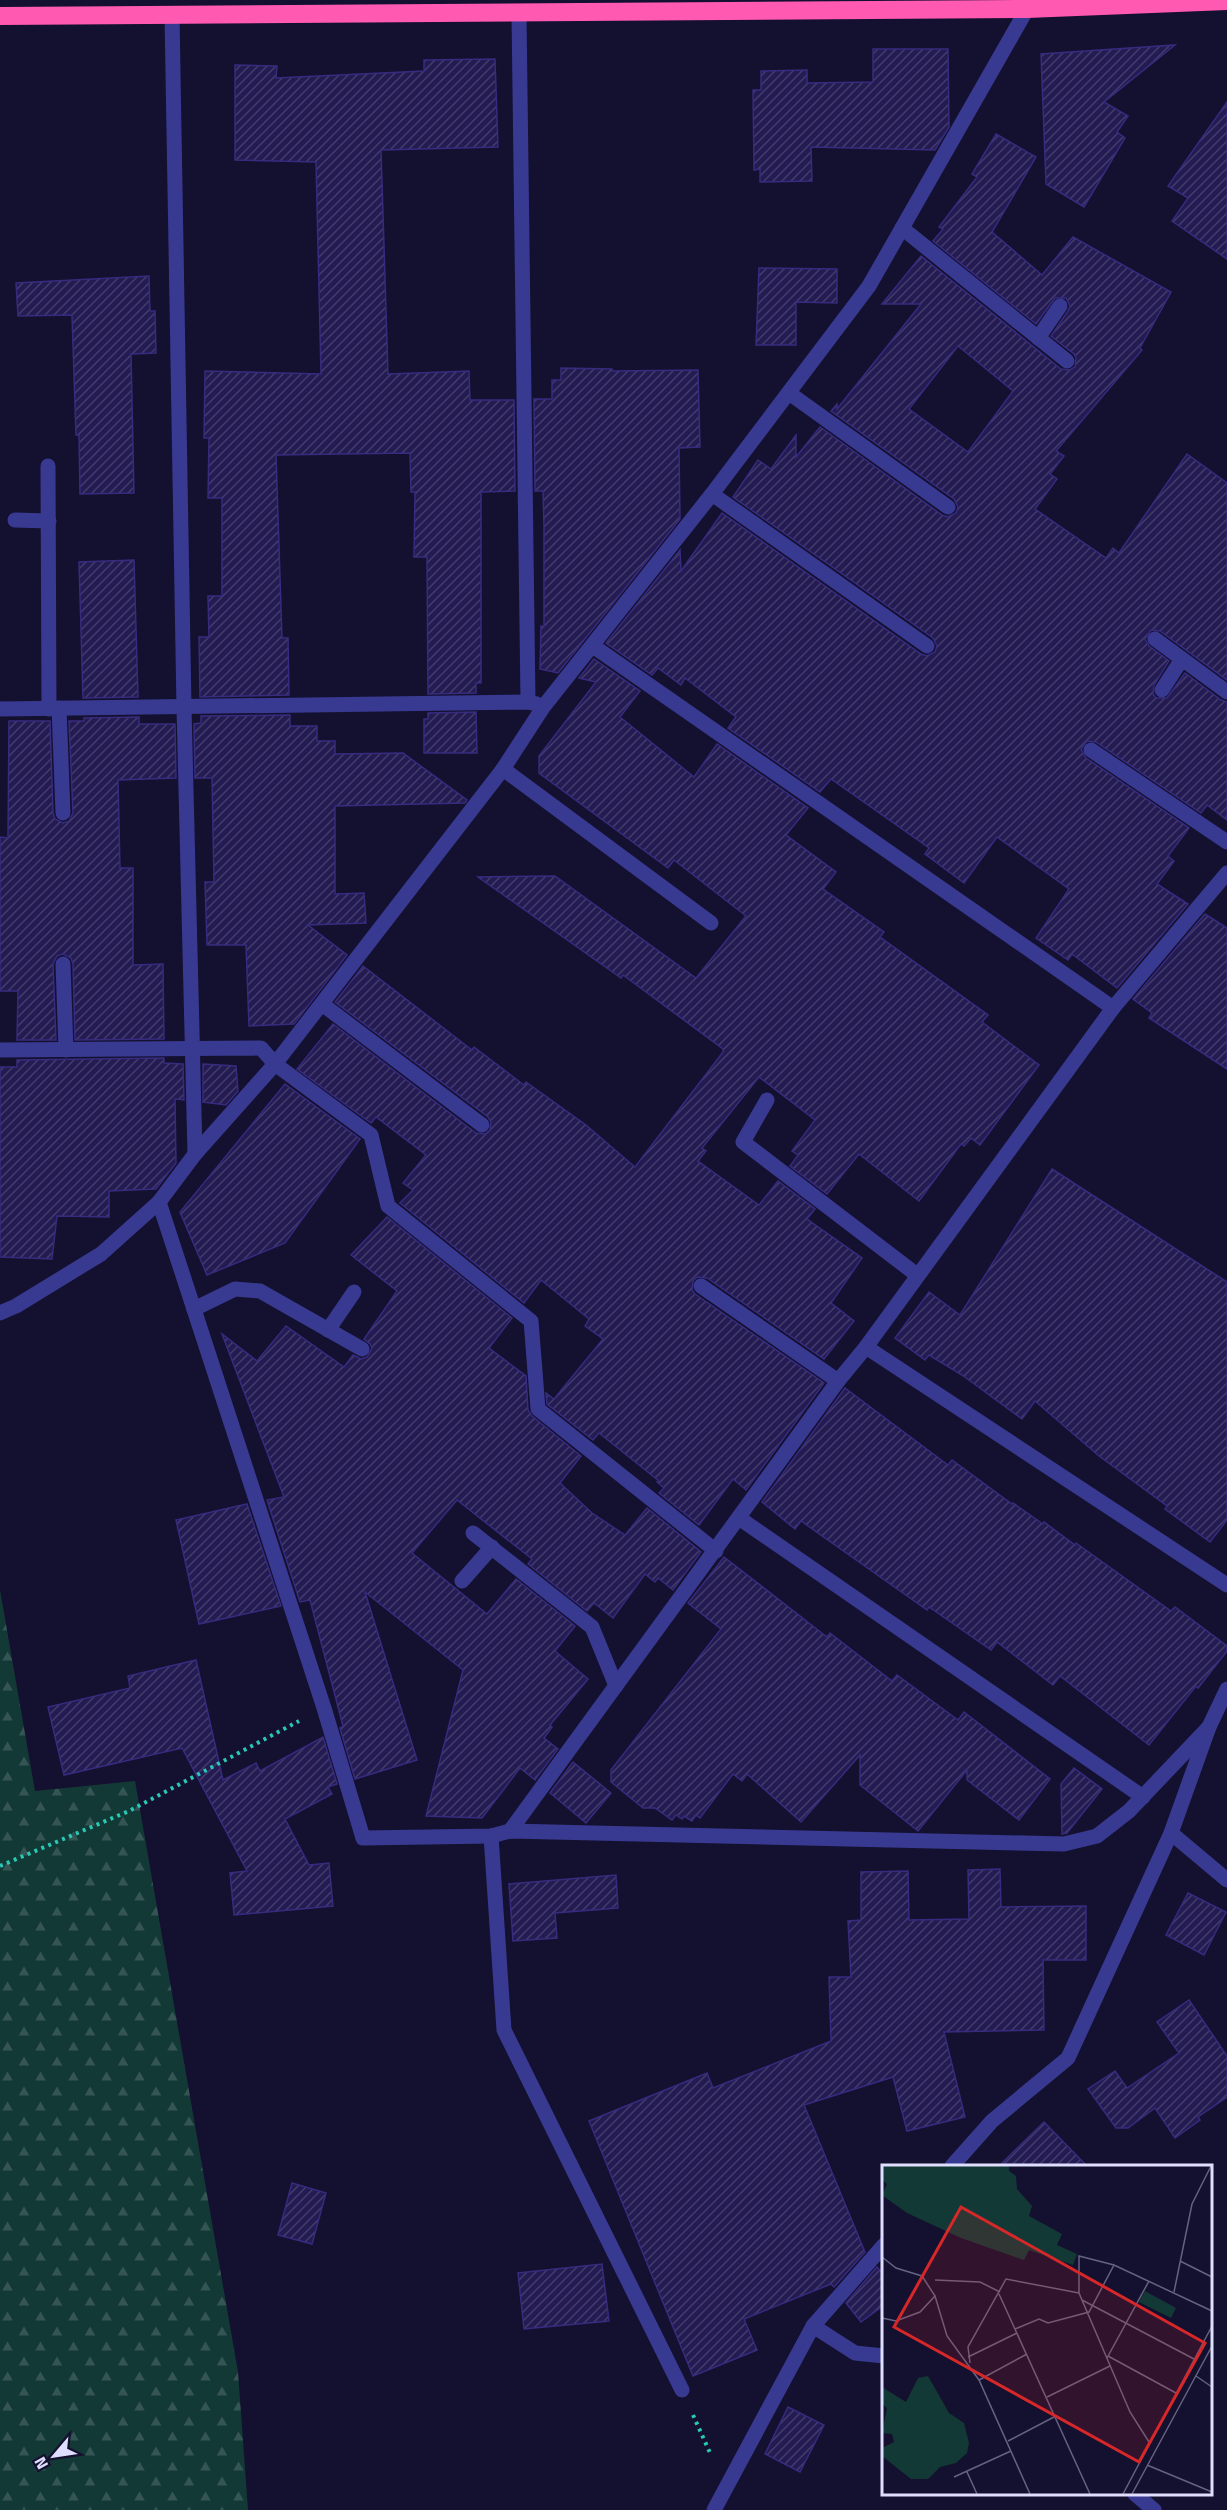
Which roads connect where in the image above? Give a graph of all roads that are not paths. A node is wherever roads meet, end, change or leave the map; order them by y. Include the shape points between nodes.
1 (1227, 1) edge
2 (1027, 9) junction
3 (519, 14) junction
4 (172, 15) junction
5 (0, 16) edge
6 (902, 228) junction
7 (1060, 306) dead end
8 (1038, 338) junction
9 (1067, 361) dead end
10 (789, 393) junction
11 (48, 465) dead end
12 (712, 494) junction
13 (948, 507) dead end
14 (15, 520) dead end
15 (49, 521) junction
16 (1155, 639) dead end
17 (593, 646) junction
18 (927, 646) dead end
19 (1182, 659) junction
20 (1162, 690) dead end
21 (1227, 692) edge
22 (528, 702) junction
23 (544, 706) junction
24 (184, 708) junction
25 (0, 709) edge
26 (54, 709) junction
27 (1091, 750) dead end
28 (503, 770) junction
29 (63, 813) dead end
30 (1227, 842) edge
31 (1227, 873) edge
32 (711, 923) dead end
33 (63, 964) dead end
34 (322, 1004) junction
35 (1113, 1008) junction
36 (192, 1049) junction
37 (0, 1050) edge
38 (66, 1050) junction
39 (275, 1064) junction
40 (767, 1100) dead end
41 (482, 1125) dead end
42 (195, 1154) junction
43 (159, 1202) junction
44 (917, 1275) junction
45 (701, 1286) dead end
46 (354, 1292) dead end
47 (194, 1310) junction
48 (0, 1313) edge
49 (328, 1330) junction
50 (866, 1347) junction
51 (362, 1349) dead end
52 (838, 1381) junction
53 (740, 1518) junction
54 (473, 1533) dead end
55 (492, 1547) junction
56 (716, 1551) junction
57 (462, 1581) dead end
58 (1227, 1585) edge
59 (616, 1686) junction
60 (1227, 1689) edge
61 (1209, 1727) junction
62 (1143, 1797) junction
63 (510, 1831) junction
64 (1171, 1833) junction
65 (491, 1836) junction
66 (1227, 1880) edge
67 (953, 2165) edge
68 (882, 2247) edge
69 (813, 2326) junction
70 (882, 2356) edge
71 (682, 2390) road end
72 (1138, 2495) edge
73 (714, 2510) edge
74 (1154, 2510) edge

1 - 2 highway
2 - 3 highway
2 - 6 street
3 - 4 highway
3 - 22 street
4 - 5 highway
4 - 24 street
6 - 8 street
6 - 10 street via 869,286
7 - 8 street
8 - 9 street
10 - 12 street
10 - 13 street
11 - 15 street
12 - 17 street
12 - 18 street
14 - 15 street
15 - 26 street
16 - 19 street
17 - 23 street
17 - 35 street
19 - 20 street
19 - 21 street
22 - 23 street
22 - 24 street
23 - 28 street
24 - 26 street
24 - 36 street
25 - 26 street
26 - 29 street
27 - 30 street
28 - 32 street
28 - 34 street
31 - 35 street
33 - 38 street
34 - 39 street
34 - 41 street
35 - 44 street
36 - 38 street
36 - 39 street via 261,1048
36 - 42 street
37 - 38 street
39 - 42 street
39 - 56 street via 371,1136 388,1206 531,1321 538,1409
40 - 44 street via 743,1142
42 - 43 street
43 - 47 street
43 - 48 street via 101,1254
44 - 50 street
45 - 52 street
46 - 49 street
47 - 49 street via 235,1289 260,1291
47 - 65 street via 363,1838
49 - 51 street
50 - 52 street
50 - 58 street
52 - 53 street
53 - 56 street
53 - 62 street
54 - 55 street
55 - 57 street
55 - 59 street via 592,1627
56 - 59 street
59 - 63 street
60 - 61 street
61 - 62 street
61 - 64 street
62 - 63 street via 1097,1836 1064,1844
63 - 65 street
64 - 66 street
64 - 67 street via 1068,2058 992,2121
65 - 71 street via 504,2030
68 - 69 street
69 - 70 street via 855,2353
69 - 73 street
72 - 74 street

